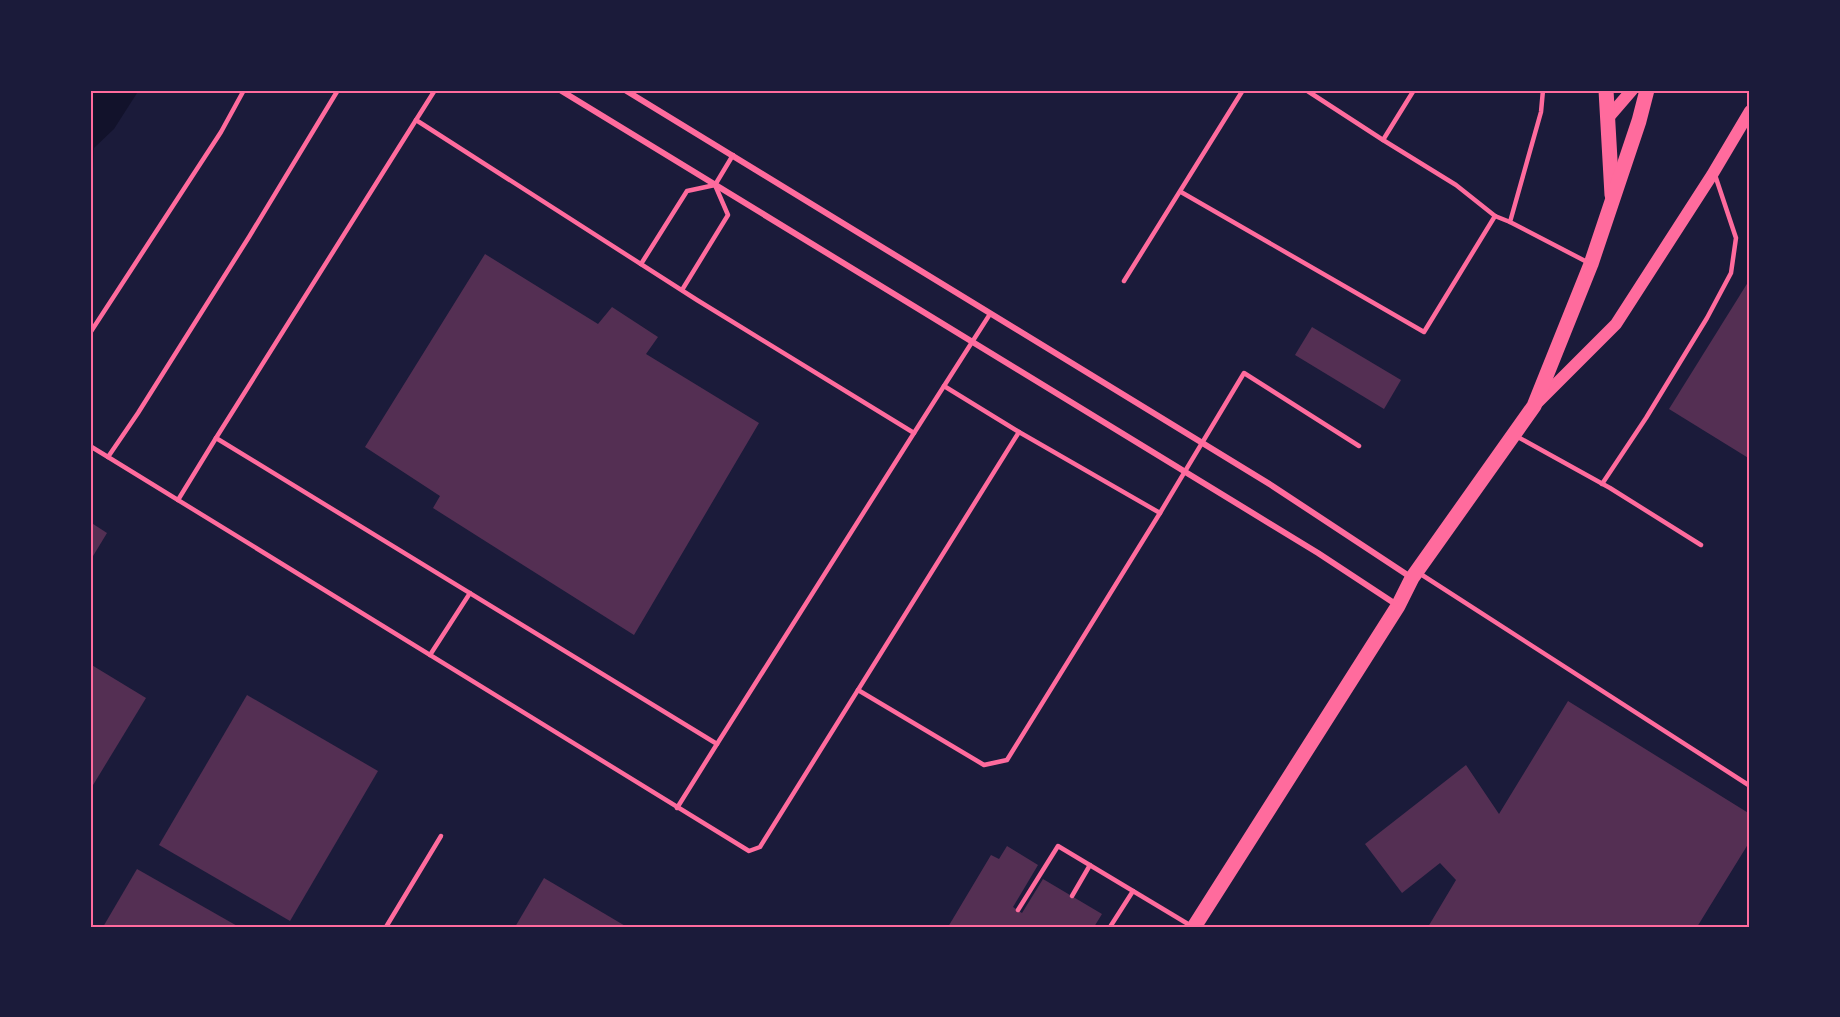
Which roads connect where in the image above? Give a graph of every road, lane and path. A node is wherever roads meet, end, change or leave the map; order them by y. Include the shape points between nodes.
1 (244, 90) edge
2 (338, 90) edge
3 (435, 90) edge
4 (560, 90) edge
5 (625, 90) edge
6 (1243, 90) edge
7 (1306, 90) edge
8 (1414, 90) edge
9 (1543, 90) edge
10 (1606, 90) edge
11 (1632, 90) edge
12 (1647, 90) edge
13 (1750, 111) edge
14 (1607, 118) junction
15 (416, 120) junction
16 (1383, 140) junction
17 (733, 155) junction
18 (1714, 171) junction
19 (715, 185) junction
20 (1181, 192) junction
21 (1612, 203) junction
22 (1495, 216) junction
23 (1510, 222) junction
24 (641, 264) junction
25 (1592, 264) junction
26 (1124, 281) dead end
27 (682, 290) junction
28 (990, 314) junction
29 (90, 333) edge
30 (973, 342) junction
31 (944, 386) junction
32 (1534, 406) junction
33 (1019, 432) junction
34 (914, 433) junction
35 (1514, 435) junction
36 (216, 438) junction
37 (1202, 443) junction
38 (90, 446) edge
39 (1359, 446) dead end
40 (108, 457) junction
41 (1183, 471) junction
42 (1602, 484) junction
43 (178, 500) junction
44 (1160, 513) junction
45 (1701, 545) dead end
46 (1415, 575) junction
47 (470, 593) junction
48 (1398, 606) junction
49 (430, 656) junction
50 (858, 690) junction
51 (717, 744) junction
52 (1750, 786) edge
53 (677, 808) junction
54 (441, 836) dead end
55 (1090, 865) junction
56 (1133, 891) junction
57 (1072, 896) dead end
58 (1018, 910) dead end
59 (386, 927) edge
60 (1110, 927) edge
61 (1194, 927) edge

1 - 29 lane via 221,132
2 - 40 lane
3 - 15 lane
4 - 19 street
5 - 17 street
6 - 20 lane
7 - 16 lane
8 - 16 lane
9 - 23 lane via 1541,112
10 - 14 main road
11 - 14 main road
12 - 21 main road
13 - 18 main road
14 - 21 main road
15 - 24 lane
15 - 36 lane
16 - 22 lane via 1456,185
17 - 19 lane
17 - 28 street
18 - 32 main road via 1616,324
18 - 42 lane via 1736,238 1731,273
19 - 24 lane via 687,191
19 - 27 lane via 728,215
19 - 30 street
20 - 22 lane via 1424,332
20 - 26 lane
21 - 25 main road
22 - 23 lane
23 - 25 lane
24 - 27 lane
25 - 32 main road
27 - 34 lane
28 - 30 lane
28 - 37 street
30 - 31 lane
30 - 41 street
31 - 33 lane
31 - 34 lane
32 - 35 main road
33 - 44 lane
33 - 50 lane
34 - 51 lane
35 - 42 lane
35 - 46 main road
36 - 43 lane
36 - 47 lane
37 - 39 lane via 1244,373
37 - 41 lane
37 - 46 street
38 - 40 lane
40 - 43 lane
41 - 44 lane
41 - 48 street
42 - 45 lane
43 - 49 lane
44 - 50 lane via 1007,760 984,765
46 - 48 main road
46 - 52 lane
47 - 49 lane
47 - 51 lane
48 - 61 main road
49 - 53 lane
50 - 53 lane via 760,847 749,851
51 - 53 lane
54 - 59 lane
55 - 56 lane
55 - 57 lane
55 - 58 lane via 1058,846
56 - 60 lane
56 - 61 lane

